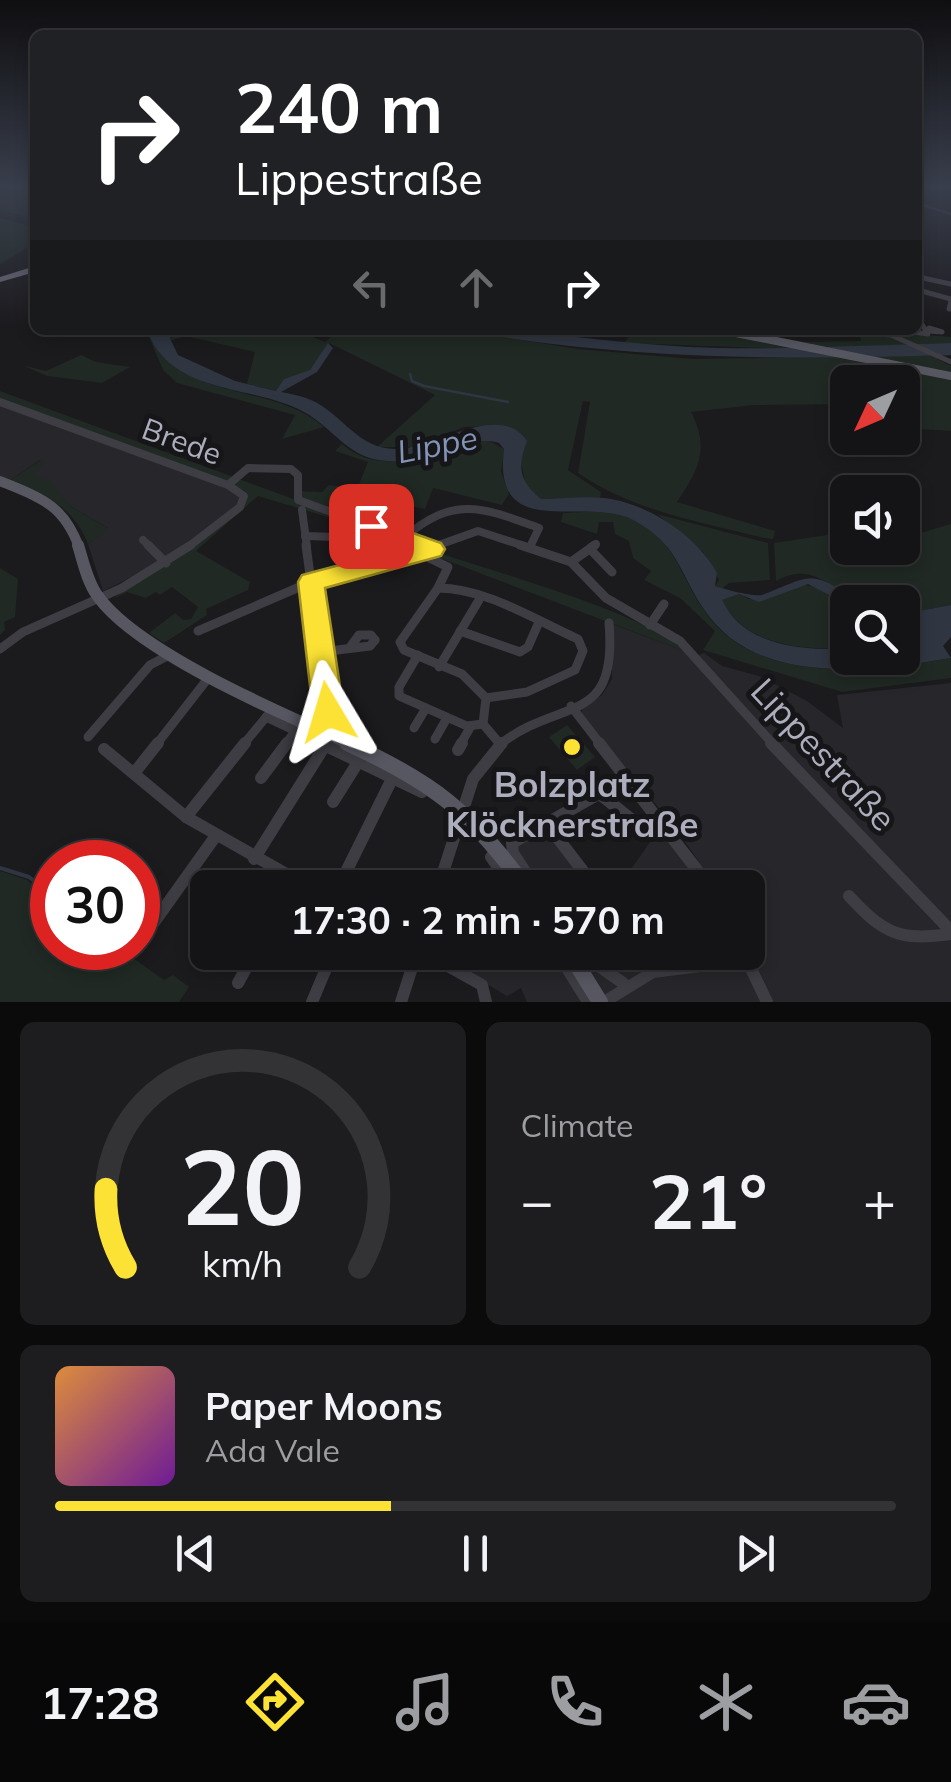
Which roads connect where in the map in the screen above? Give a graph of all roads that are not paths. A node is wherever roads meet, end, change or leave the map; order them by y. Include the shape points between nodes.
1 (30, 272) edge
2 (922, 278) edge
3 (0, 281) edge
4 (934, 281) junction
5 (951, 284) edge
6 (922, 290) edge
7 (922, 293) edge
8 (950, 298) edge
9 (949, 310) edge
10 (922, 318) edge
11 (930, 319) dead end
12 (742, 335) edge
13 (888, 335) edge
14 (948, 360) edge
15 (951, 376) edge
16 (0, 402) edge
17 (0, 481) edge
18 (228, 484) junction
19 (302, 510) dead end
20 (384, 511) dead end
21 (371, 526) junction
22 (305, 536) junction
23 (404, 538) junction
24 (143, 540) dead end
25 (530, 548) junction
26 (432, 549) junction
27 (419, 553) junction
28 (571, 562) junction
29 (166, 563) junction
30 (383, 564) junction
31 (612, 572) dead end
32 (276, 582) dead end
33 (311, 582) junction
34 (438, 588) junction
35 (281, 594) junction
36 (100, 600) junction
37 (479, 600) junction
38 (664, 604) dead end
39 (540, 622) junction
40 (609, 623) dead end
41 (650, 625) junction
42 (460, 630) junction
43 (198, 631) dead end
44 (13, 635) junction
45 (0, 640) edge
46 (351, 646) dead end
47 (0, 649) edge
48 (321, 652) junction
49 (171, 654) junction
50 (418, 654) junction
51 (439, 667) junction
52 (210, 677) junction
53 (486, 698) junction
54 (571, 706) junction
55 (426, 708) junction
56 (270, 714) junction
57 (447, 718) junction
58 (477, 725) junction
59 (414, 728) dead end
60 (296, 730) junction
61 (88, 737) dead end
62 (325, 738) junction
63 (435, 739) dead end
64 (500, 744) junction
65 (104, 749) dead end
66 (458, 750) dead end
67 (360, 760) junction
68 (135, 772) junction
69 (393, 777) junction
70 (261, 778) dead end
71 (625, 779) junction
72 (422, 792) dead end
73 (601, 795) junction
74 (334, 802) dead end
75 (463, 810) junction
76 (186, 817) junction
77 (547, 824) junction
78 (216, 836) junction
79 (652, 836) dead end
80 (491, 857) dead end
81 (254, 858) junction
82 (272, 870) edge
83 (347, 870) edge
84 (444, 870) edge
85 (500, 870) edge
86 (511, 870) edge
87 (524, 870) edge
88 (582, 870) edge
89 (699, 870) edge
90 (849, 896) dead end
91 (160, 915) edge
92 (951, 933) edge
93 (246, 970) edge
94 (325, 970) edge
95 (413, 970) edge
96 (454, 970) edge
97 (568, 970) edge
98 (580, 970) edge
99 (612, 970) edge
100 (660, 970) edge
101 (752, 970) edge
102 (238, 983) dead end
103 (623, 983) junction
104 (312, 1002) edge
105 (401, 1002) edge
106 (486, 1002) edge
107 (588, 1002) edge
108 (602, 1002) edge
109 (767, 1002) edge

1 - 3 highway
2 - 4 street
4 - 5 street
4 - 6 street
7 - 8 street
8 - 9 street
10 - 11 street
12 - 15 main road
13 - 14 street
16 - 18 street, Brede
17 - 36 main road via 45,500 69,520
18 - 21 street via 248,468 291,468 298,475 298,500
18 - 29 street, Brede via 240,490 243,502
19 - 22 street
20 - 21 street
21 - 23 street
22 - 30 street via 347,540 370,549
22 - 33 street
23 - 25 street via 446,503 539,528
23 - 26 street
24 - 29 street
25 - 26 street, Lippestraße via 478,531
25 - 28 street, Lippestraße
26 - 27 street, Lippestraße
27 - 30 street, Lippestraße
27 - 34 street via 448,567
28 - 31 street via 593,546
28 - 41 street, Lippestraße via 606,598
29 - 36 street, Brede
30 - 33 street, Lippestraße
32 - 35 street
33 - 35 street, Lippestraße
33 - 48 street
34 - 37 street via 457,588
34 - 50 street via 400,642
35 - 43 street, Lippestraße
36 - 44 street, Brede
36 - 49 main road
37 - 39 street
37 - 42 street
38 - 41 street
39 - 42 street via 520,652
39 - 53 street via 580,642 575,670 526,692
40 - 54 street via 608,678 598,693
41 - 92 street, Lippestraße via 683,644
42 - 51 street
44 - 45 street, Brede
44 - 47 street
46 - 48 street
48 - 62 street
49 - 52 main road
49 - 61 street via 150,665
50 - 51 street
50 - 55 street via 398,693
51 - 53 street via 479,685
52 - 56 main road
52 - 68 street
53 - 58 street
54 - 64 street
54 - 71 street
55 - 57 street
55 - 59 street
56 - 60 street
56 - 62 main road
56 - 76 street
57 - 58 street
57 - 63 street
58 - 64 street
58 - 66 street
60 - 62 street
60 - 70 street
62 - 67 street
62 - 75 main road via 402,769
62 - 81 street
64 - 75 street via 478,772
65 - 68 street
67 - 69 street
67 - 74 street
68 - 76 street
69 - 72 street
69 - 83 street
71 - 73 street
71 - 89 street
73 - 77 street
73 - 79 street
75 - 84 street
75 - 86 main road
76 - 78 street
77 - 87 street via 515,841 511,850
77 - 88 street
78 - 81 street
78 - 91 street
80 - 85 street
81 - 82 street
90 - 92 street, Lippestraße via 898,938
93 - 102 street
94 - 104 street
95 - 105 street
96 - 106 street via 482,985
97 - 107 street
98 - 108 main road
99 - 103 street
100 - 103 street
101 - 109 street
103 - 108 street

